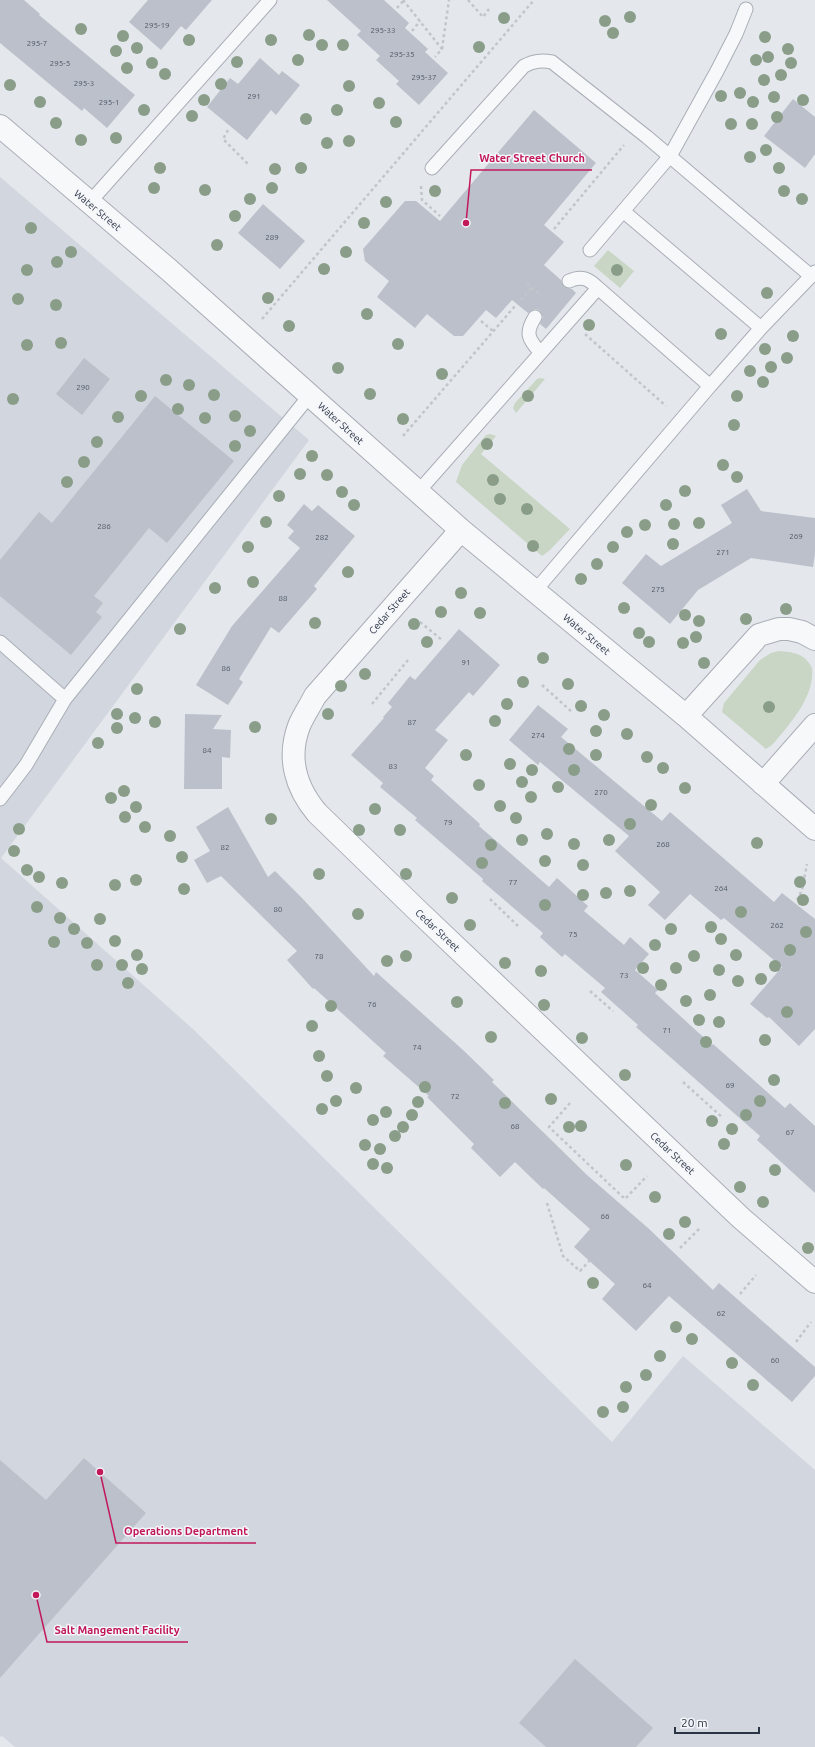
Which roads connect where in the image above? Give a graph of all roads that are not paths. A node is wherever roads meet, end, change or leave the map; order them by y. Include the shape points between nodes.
1 (270, 0) edge
2 (746, 9) dead end
3 (0, 126) edge
4 (670, 156) junction
5 (432, 168) road end
6 (89, 203) junction
7 (623, 211) junction
8 (590, 250) dead end
9 (813, 274) edge
10 (569, 281) dead end
11 (598, 288) junction
12 (536, 317) dead end
13 (761, 328) junction
14 (540, 352) junction
15 (710, 386) junction
16 (310, 395) junction
17 (418, 492) junction
18 (461, 530) junction
19 (535, 591) junction
20 (815, 639) edge
21 (0, 642) edge
22 (65, 699) junction
23 (686, 716) junction
24 (815, 725) edge
25 (763, 784) junction
26 (0, 799) edge
27 (815, 829) edge
28 (815, 1282) edge

1 - 6 lane
2 - 4 lane via 717,71
3 - 6 street, Water Street
4 - 5 lane via 552,62 534,61 524,66
4 - 7 lane
4 - 9 lane
6 - 16 street, Water Street
7 - 8 lane
7 - 13 lane
9 - 13 lane
10 - 11 lane via 584,278
11 - 14 lane
11 - 15 lane
12 - 14 lane via 530,324 529,334 530,341
13 - 15 lane
14 - 17 lane
15 - 19 lane
16 - 17 street, Water Street
16 - 22 lane
17 - 18 street, Water Street
18 - 19 street, Water Street
18 - 28 street, Cedar Street via 315,696 299,726 295,741 294,759 299,785 307,801 319,814 413,907 752,1228
19 - 23 street, Water Street
20 - 23 street via 802,632 779,629 759,635
21 - 22 lane
22 - 26 lane via 26,765
23 - 25 street, Water Street
24 - 25 street
25 - 27 street, Water Street

